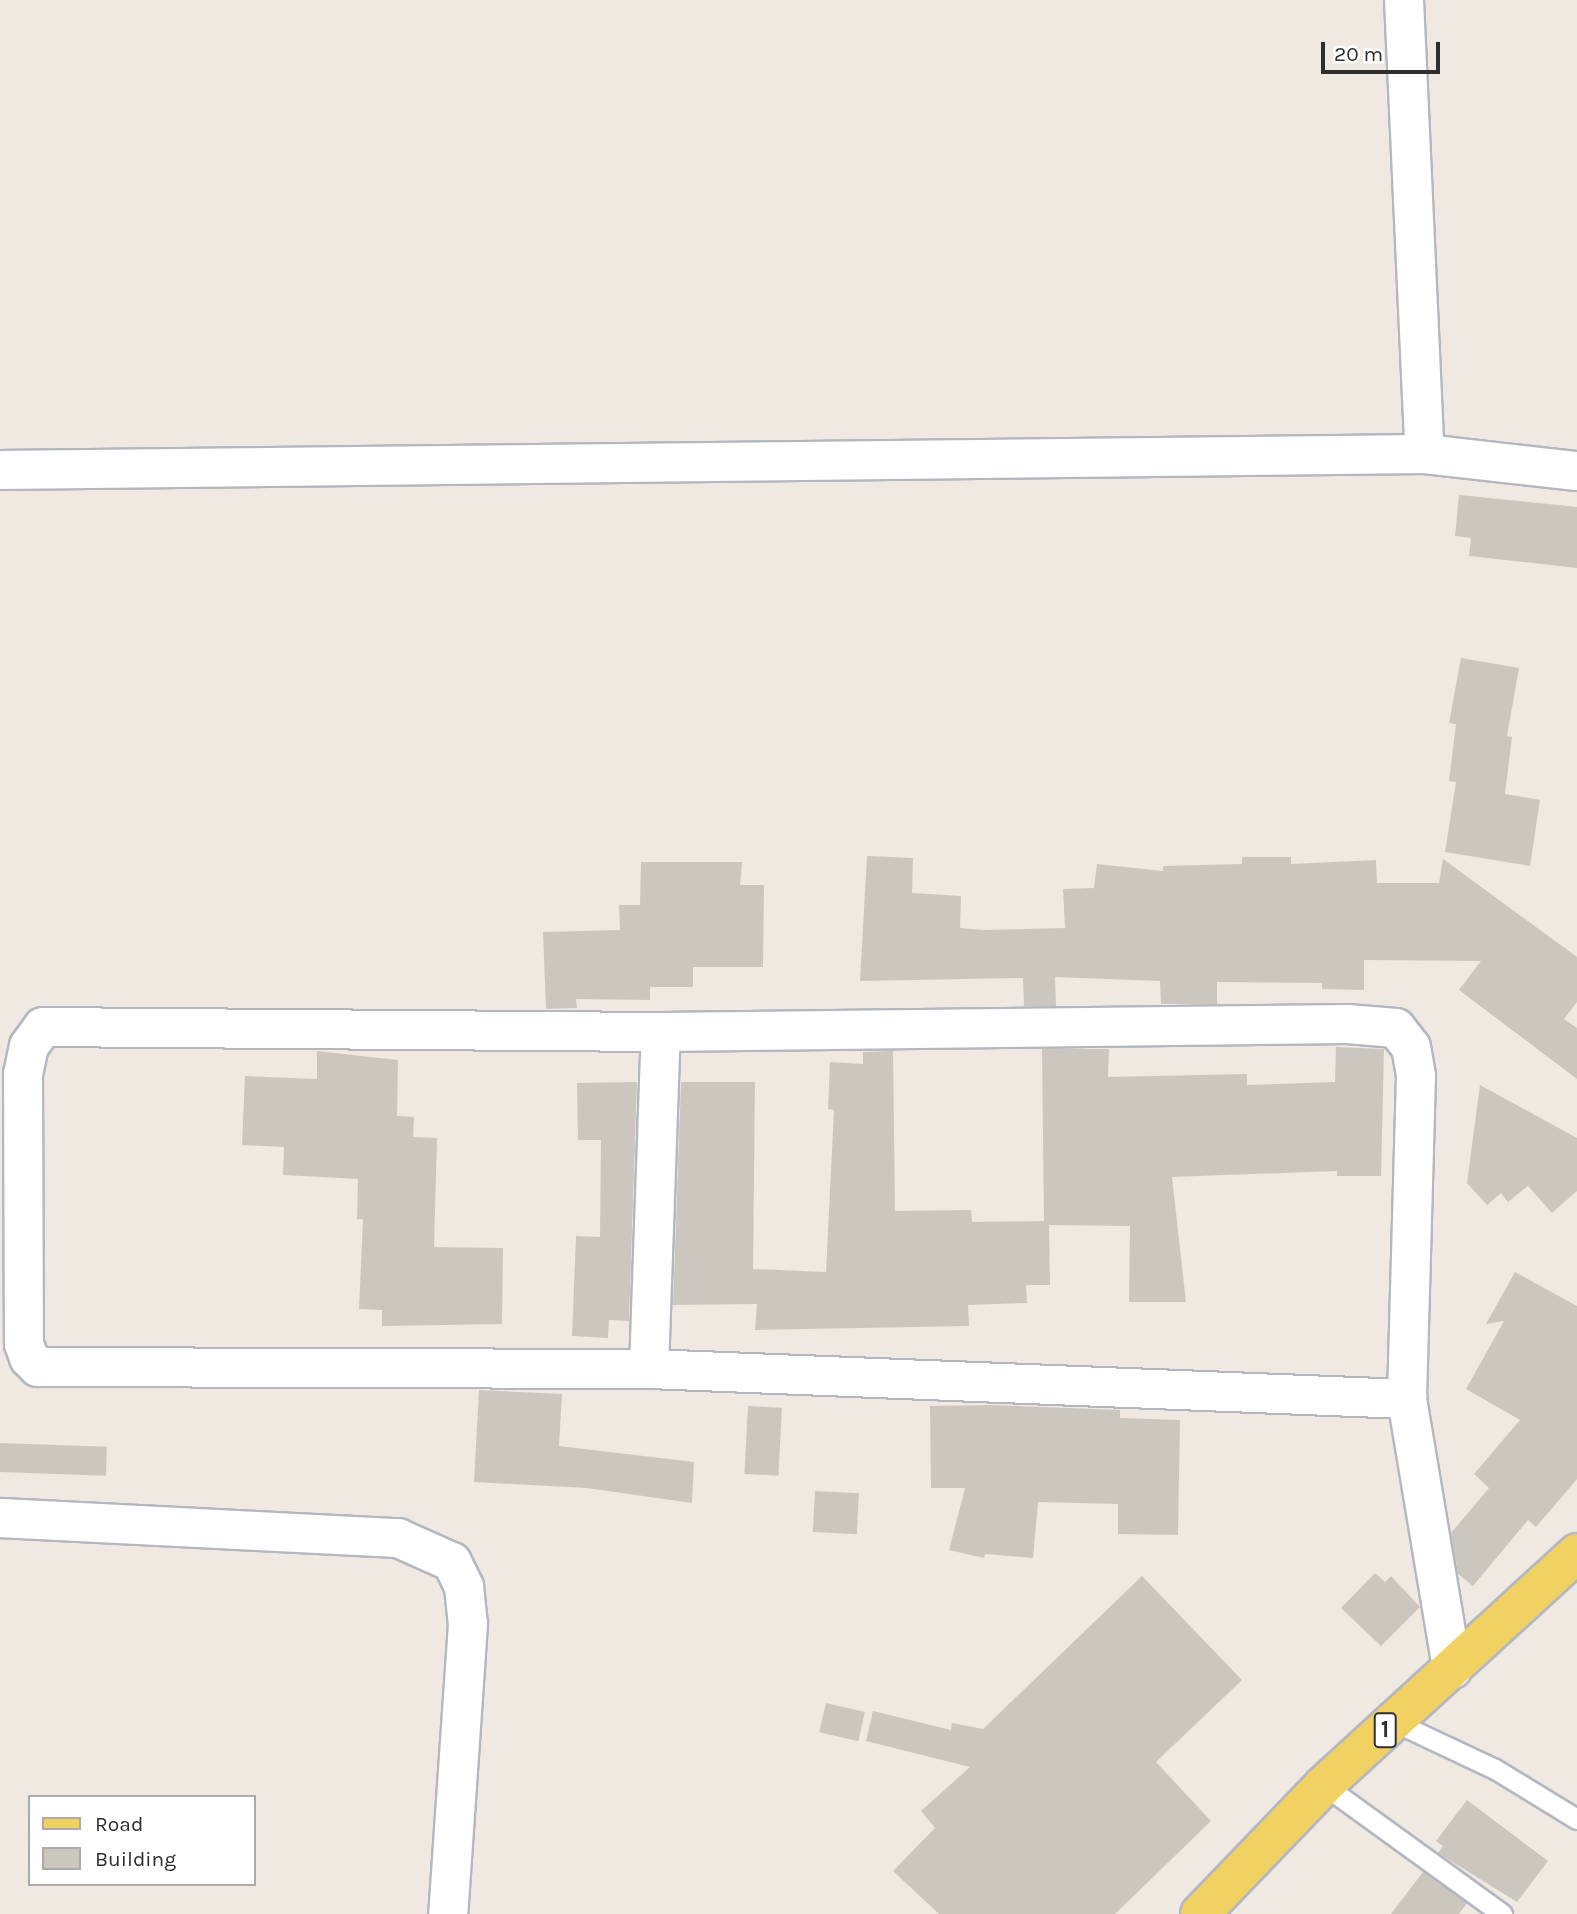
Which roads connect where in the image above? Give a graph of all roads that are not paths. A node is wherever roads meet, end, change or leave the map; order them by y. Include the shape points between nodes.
1 (1404, 0) edge
2 (1425, 454) junction
3 (0, 470) edge
4 (1577, 471) edge
5 (661, 1032) junction
6 (649, 1369) junction
7 (1407, 1399) junction
8 (0, 1518) edge
9 (1577, 1553) edge
10 (1452, 1669) junction
11 (1395, 1722) junction
12 (1324, 1785) junction
13 (1577, 1819) edge
14 (448, 1914) edge
15 (1200, 1914) edge
16 (1502, 1914) edge

1 - 2 street
2 - 3 street
2 - 4 street
5 - 6 street
5 - 6 street via 43,1027 29,1046 23,1074 24,1344 38,1367
5 - 7 street via 1347,1024 1396,1028 1410,1046 1416,1076
6 - 7 street
7 - 10 street
8 - 14 street via 398,1538 452,1562 464,1587 468,1624
9 - 10 main road, 1
10 - 11 main road, 1
11 - 12 main road, 1
11 - 13 lane via 1495,1769
12 - 15 main road, 1
12 - 16 lane

